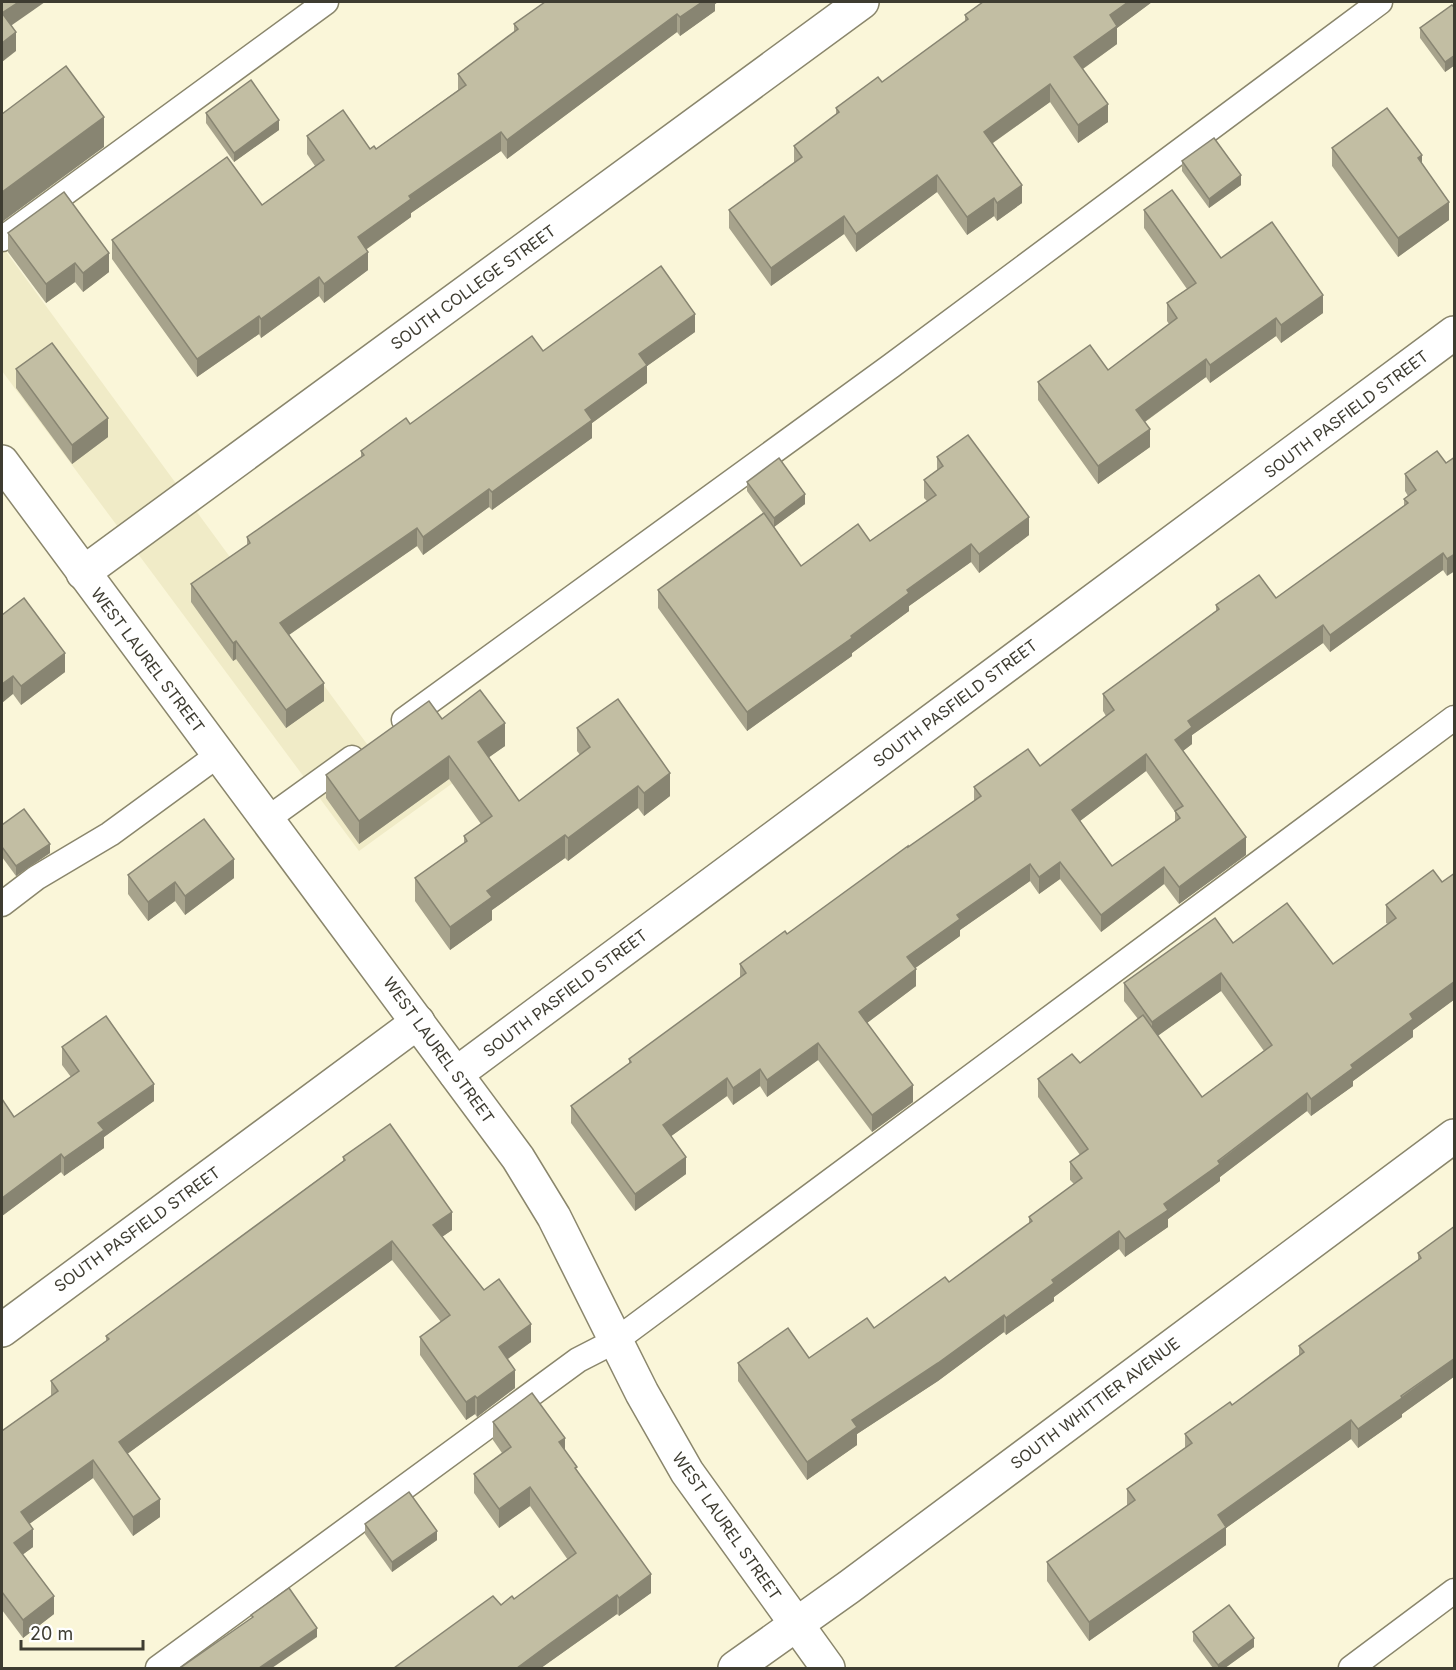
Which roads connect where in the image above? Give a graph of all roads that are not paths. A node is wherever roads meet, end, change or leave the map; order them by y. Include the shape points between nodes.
1 (326, 2) edge
2 (862, 2) edge
3 (1380, 2) edge
4 (2, 239) edge
5 (1455, 333) edge
6 (6, 477) edge
7 (83, 573) junction
8 (1455, 718) edge
9 (218, 755) junction
10 (266, 820) junction
11 (2, 904) edge
12 (418, 1022) junction
13 (456, 1074) junction
14 (1455, 1136) edge
15 (2, 1330) edge
16 (615, 1341) junction
17 (1455, 1591) edge
18 (796, 1625) junction
19 (158, 1668) edge
20 (735, 1668) edge
21 (828, 1668) edge
22 (1351, 1668) edge

1 - 4 lane
2 - 7 street, SOUTH COLLEGE STREET
3 - 10 lane via 900,359
5 - 13 street, SOUTH PASFIELD STREET
6 - 7 street, WEST LAUREL STREET
7 - 9 street, WEST LAUREL STREET
8 - 16 lane
9 - 10 street, WEST LAUREL STREET
9 - 11 lane via 110,834 36,878
10 - 12 street, WEST LAUREL STREET
12 - 13 street, WEST LAUREL STREET
12 - 15 street, SOUTH PASFIELD STREET
13 - 16 street, WEST LAUREL STREET via 518,1158 554,1217
14 - 18 street, SOUTH WHITTIER AVENUE
16 - 18 street, WEST LAUREL STREET via 687,1472
16 - 19 lane via 578,1360
17 - 22 lane
18 - 20 street, SOUTH WHITTIER AVENUE
18 - 21 street, WEST LAUREL STREET

